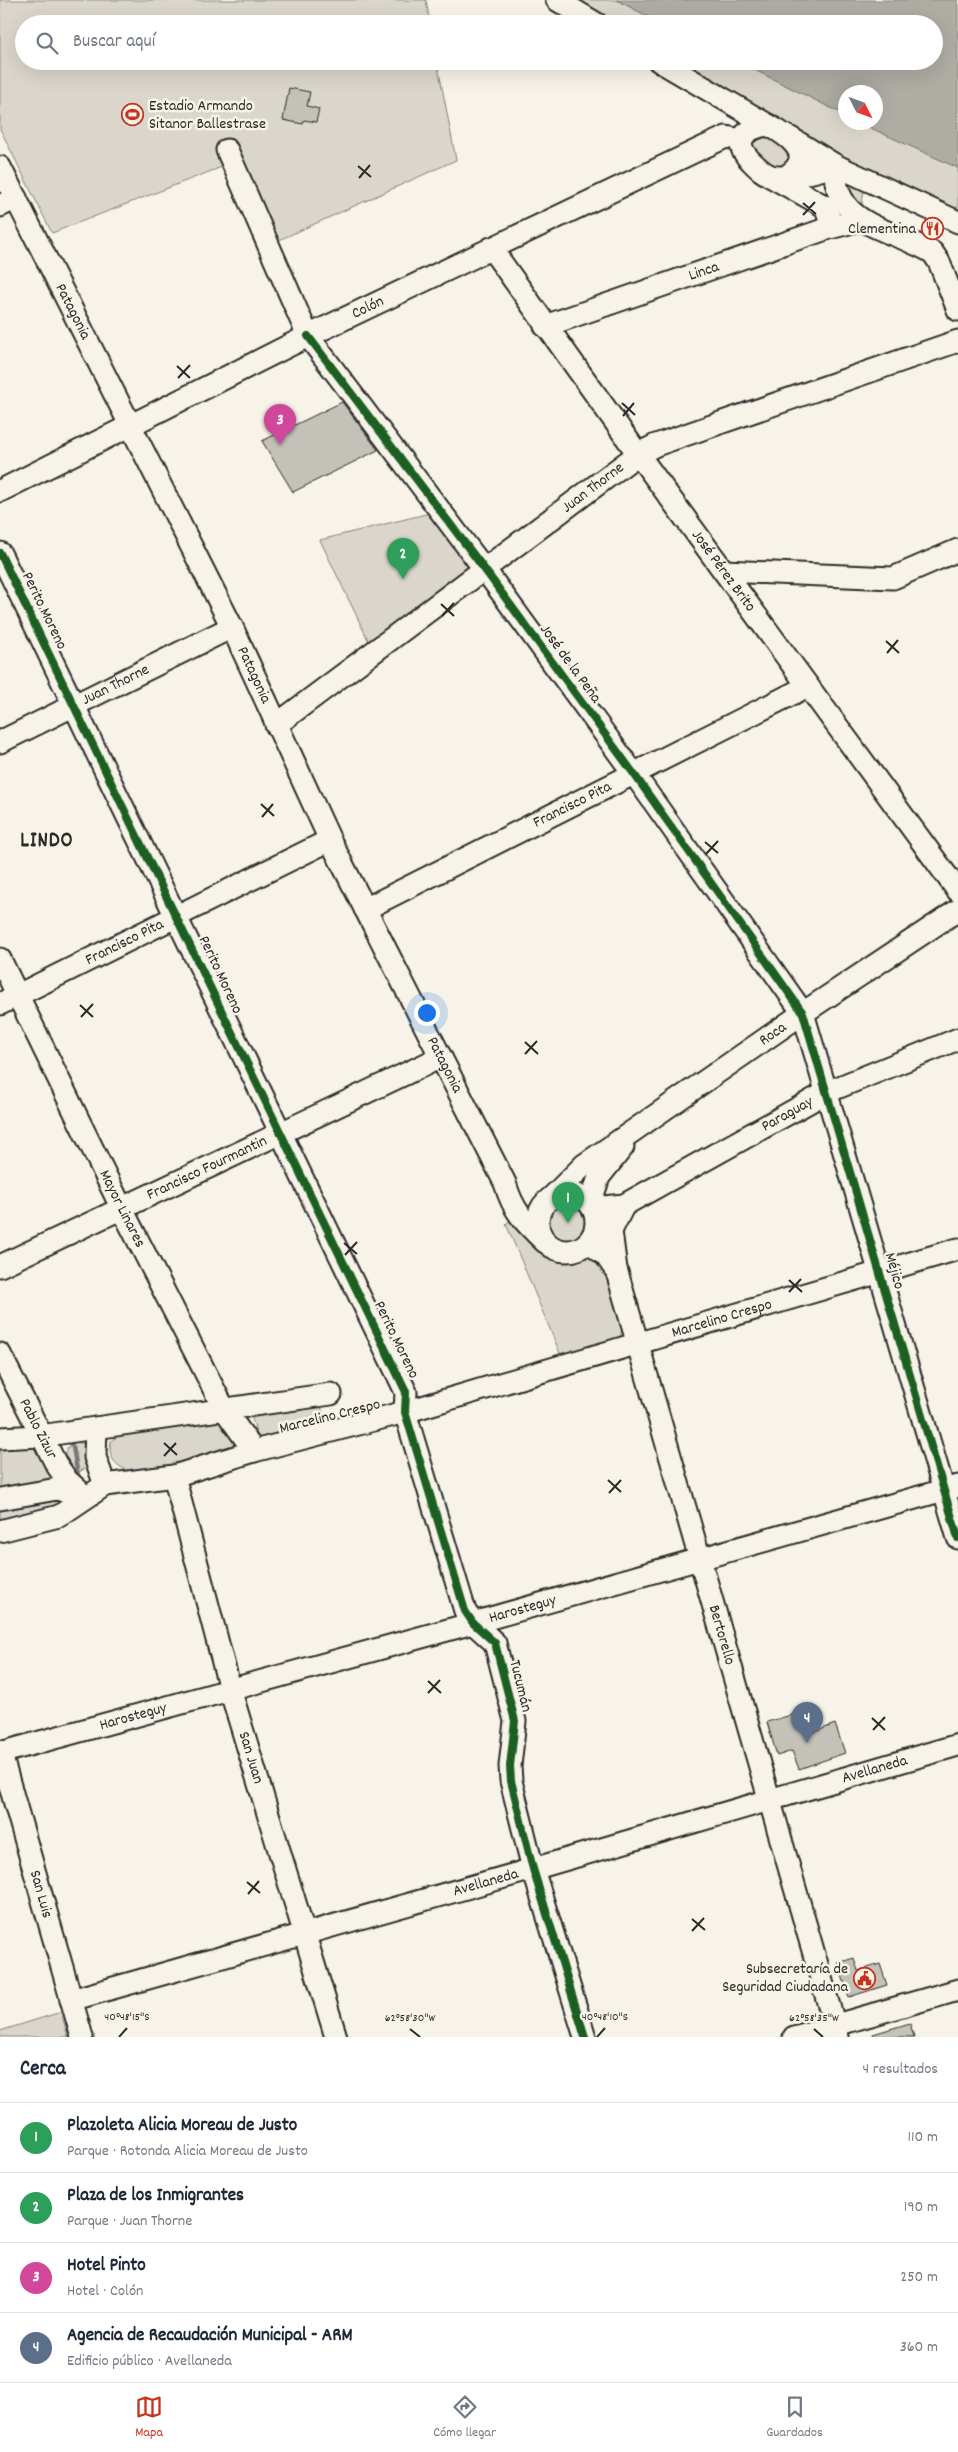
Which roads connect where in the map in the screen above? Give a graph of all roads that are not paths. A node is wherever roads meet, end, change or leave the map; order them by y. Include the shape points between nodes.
1 (557, 0) edge
2 (582, 15) edge
3 (674, 70) edge
4 (714, 94) junction
5 (768, 124) junction
6 (789, 136) junction
7 (742, 138) junction
8 (227, 150) dead end
9 (835, 165) junction
10 (0, 167) edge
11 (778, 175) junction
12 (8, 202) edge
13 (861, 220) junction
14 (958, 222) edge
15 (826, 229) junction
16 (491, 248) junction
17 (958, 310) edge
18 (545, 326) junction
19 (308, 336) junction
20 (958, 341) edge
21 (131, 427) junction
22 (638, 454) junction
23 (0, 492) edge
24 (958, 550) edge
25 (0, 553) edge
26 (485, 570) junction
27 (724, 571) junction
28 (232, 627) junction
29 (808, 686) junction
30 (74, 706) junction
31 (276, 725) junction
32 (0, 742) edge
33 (634, 774) junction
34 (330, 840) junction
35 (958, 891) edge
36 (365, 909) junction
37 (958, 910) edge
38 (177, 916) junction
39 (0, 960) edge
40 (8, 1000) edge
41 (803, 1013) junction
42 (958, 1039) edge
43 (441, 1057) junction
44 (827, 1092) junction
45 (640, 1128) junction
46 (279, 1133) junction
47 (505, 1183) junction
48 (548, 1200) junction
49 (624, 1205) junction
50 (591, 1206) junction
51 (121, 1207) junction
52 (545, 1242) junction
53 (588, 1242) junction
54 (958, 1249) edge
55 (0, 1266) edge
56 (880, 1271) junction
57 (617, 1272) junction
58 (636, 1342) junction
59 (0, 1354) edge
60 (331, 1394) dead end
61 (224, 1409) junction
62 (405, 1412) junction
63 (96, 1428) junction
64 (40, 1436) junction
65 (0, 1438) edge
66 (254, 1451) junction
67 (174, 1476) junction
68 (105, 1485) junction
69 (951, 1488) edge
70 (0, 1498) edge
71 (86, 1498) junction
72 (0, 1531) edge
73 (958, 1538) edge
74 (699, 1558) junction
75 (473, 1623) junction
76 (230, 1689) junction
77 (958, 1745) edge
78 (0, 1752) edge
79 (769, 1800) junction
80 (533, 1870) junction
81 (305, 1934) junction
82 (958, 1990) edge
83 (71, 2000) junction
84 (836, 2031) edge
85 (82, 2037) edge
86 (336, 2037) edge
87 (585, 2037) edge
88 (794, 2037) edge

1 - 2 street
3 - 4 street
4 - 5 street
4 - 7 street
5 - 6 street
5 - 7 street via 750,129
6 - 9 street
6 - 11 street via 799,155 794,169
7 - 11 street via 746,157
7 - 16 street, Colón via 726,137
8 - 19 street, José de la Peña
9 - 11 street via 812,172
9 - 13 street via 835,188 839,197
9 - 14 street
10 - 12 street, Patagonia
11 - 15 street via 826,207 830,221
12 - 21 street, Patagonia
13 - 15 street, Linca
13 - 17 street via 933,253
15 - 18 street, Linca
16 - 18 street, José Pérez Brito
16 - 19 street, Colón
18 - 22 street, José Pérez Brito
19 - 21 street, Colón
19 - 26 street, José de la Peña
20 - 22 street, Juan Thorne
21 - 23 street, Colón
21 - 28 street, Patagonia
22 - 26 street, Juan Thorne
22 - 27 street, José Pérez Brito
24 - 27 street via 893,578
25 - 30 street, Perito Moreno
26 - 31 street, Juan Thorne
26 - 33 street, José de la Peña
27 - 29 street, José Pérez Brito
28 - 30 street, Juan Thorne
28 - 31 street, Patagonia
29 - 33 street, Francisco Pita
29 - 35 street, José Pérez Brito
30 - 32 street, Juan Thorne
30 - 38 street, Perito Moreno
31 - 34 street, Patagonia
33 - 36 street, Francisco Pita
33 - 41 street, José de la Peña
34 - 36 street, Patagonia
34 - 38 street, Francisco Pita
36 - 43 street, Patagonia
37 - 41 street, Roca
38 - 40 street, Francisco Pita
38 - 46 street, Perito Moreno
39 - 40 street, Mayor Linares
40 - 51 street, Mayor Linares
41 - 44 street, Méjico
41 - 45 street, Roca
42 - 44 street, Paraguay
43 - 46 street, Francisco Fourmantin
43 - 47 street, Patagonia
44 - 49 street, Paraguay
44 - 56 street, Méjico
45 - 48 street via 584,1165
45 - 50 street via 599,1177
46 - 51 street, Francisco Fourmantin
46 - 62 street, Perito Moreno via 406,1392
47 - 48 street, Patagonia via 523,1198
47 - 52 street, Patagonia via 509,1198 521,1218
48 - 50 street via 568,1193 578,1195
48 - 52 street via 539,1215 538,1224
49 - 50 street, Paraguay
49 - 57 street via 611,1231
50 - 53 street via 596,1226
51 - 55 street, Francisco Fourmantin
51 - 61 street, Mayor Linares
52 - 53 street via 553,1248 572,1251
53 - 57 street, Bertorello via 606,1256
54 - 56 street, Marcelino Crespo
56 - 58 street, Marcelino Crespo
56 - 69 street, Méjico
57 - 58 street, Bertorello
58 - 62 street, Marcelino Crespo
58 - 74 street, Bertorello
59 - 64 street, Pablo Zizur
60 - 61 street, Marcelino Crespo
61 - 63 street, Marcelino Crespo
61 - 66 street, Mayor Linares
62 - 66 street, Marcelino Crespo
62 - 75 street, Tucumán via 465,1611
63 - 64 street, Marcelino Crespo
63 - 68 street via 96,1457
64 - 65 street, Marcelino Crespo
64 - 71 street, Pablo Zizur via 67,1480
66 - 67 street, Marcelino Crespo
67 - 68 street, Marcelino Crespo
67 - 76 street, San Juan
68 - 71 street, Marcelino Crespo
69 - 73 street, Méjico
69 - 74 street, Harosteguy
70 - 71 street via 57,1489
71 - 72 street, Marcelino Crespo via 59,1516
74 - 75 street, Harosteguy
74 - 79 street, Bertorello
75 - 76 street, Harosteguy
75 - 80 street, Tucumán via 495,1643 515,1721 511,1781
76 - 78 street, Harosteguy
76 - 81 street, San Juan
77 - 79 street, Avellaneda
78 - 83 street, San Luis
79 - 80 street, Avellaneda
79 - 84 street, Bertorello
80 - 81 street, Avellaneda
80 - 87 street, Tucumán
81 - 83 street, Avellaneda
81 - 86 street, San Juan
82 - 84 street
83 - 85 street, San Luis
84 - 88 street

